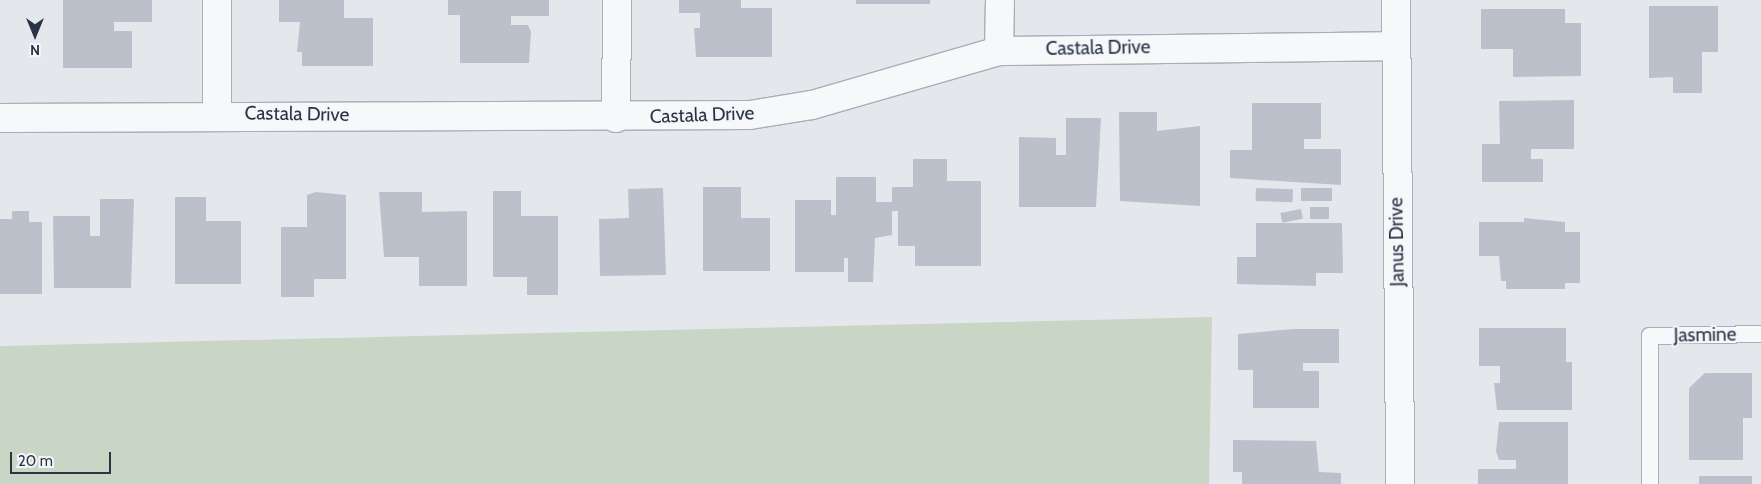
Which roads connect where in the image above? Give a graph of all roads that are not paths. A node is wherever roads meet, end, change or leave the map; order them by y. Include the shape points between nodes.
1 (217, 0) edge
2 (617, 0) edge
3 (1000, 0) edge
4 (1396, 0) edge
5 (1395, 46) junction
6 (999, 51) junction
7 (217, 114) junction
8 (0, 118) edge
9 (616, 118) junction
10 (1761, 334) edge
11 (1400, 484) edge
12 (1650, 484) edge

1 - 7 street
2 - 9 street
3 - 6 street
4 - 5 street, Janus Drive
5 - 6 street, Castala Drive
5 - 11 street, Janus Drive
6 - 9 street, Castala Drive via 812,104 750,115
7 - 8 street, Castala Drive
7 - 9 street, Castala Drive
10 - 12 lane, Jasmine via 1650,336

